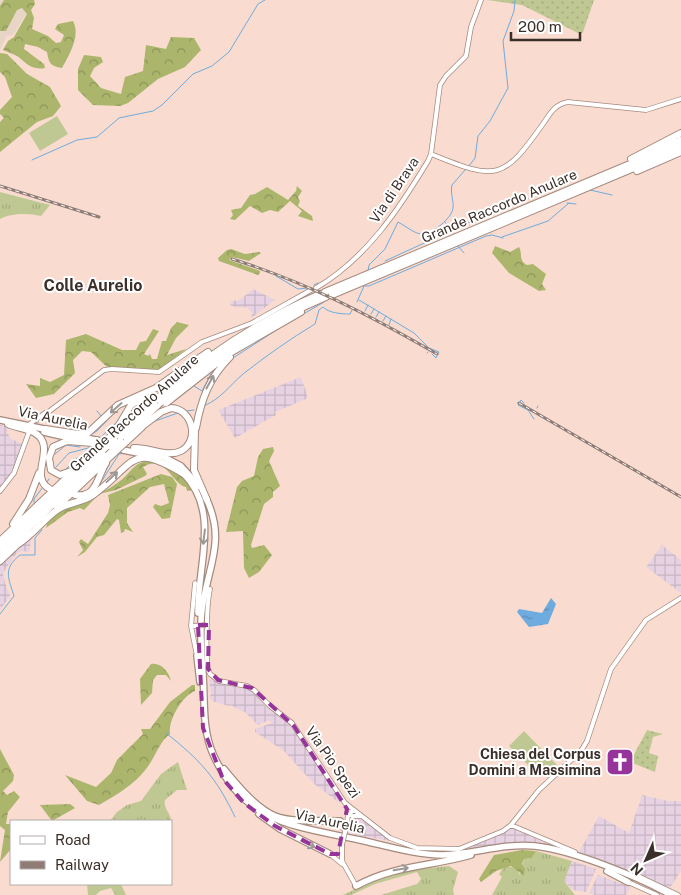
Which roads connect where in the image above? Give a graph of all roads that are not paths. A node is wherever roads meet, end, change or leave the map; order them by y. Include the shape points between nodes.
1 (481, 0) edge
2 (681, 99) edge
3 (680, 136) edge
4 (681, 146) edge
5 (681, 152) edge
6 (431, 154) junction
7 (607, 180) junction
8 (325, 295) junction
9 (244, 332) junction
10 (252, 339) junction
11 (187, 366) junction
12 (159, 400) junction
13 (182, 408) junction
14 (189, 414) junction
15 (0, 421) edge
16 (8, 424) junction
17 (140, 428) junction
18 (196, 428) junction
19 (28, 429) junction
20 (44, 429) junction
21 (118, 442) junction
22 (101, 447) junction
23 (134, 448) junction
24 (41, 470) junction
25 (186, 476) junction
26 (46, 486) dead end
27 (0, 491) edge
28 (76, 495) dead end
29 (207, 500) junction
30 (0, 540) edge
31 (17, 545) junction
32 (0, 548) edge
33 (0, 555) edge
34 (201, 560) junction
35 (0, 561) edge
36 (214, 561) junction
37 (195, 584) joint
38 (210, 589) joint
39 (681, 598) edge
40 (207, 625) junction
41 (193, 626) junction
42 (197, 656) joint
43 (201, 684) junction
44 (210, 746) junction
45 (344, 802) junction
46 (354, 811) junction
47 (257, 813) junction
48 (349, 815) junction
49 (360, 816) junction
50 (340, 821) junction
51 (511, 825) junction
52 (346, 826) junction
53 (342, 847) junction
54 (330, 854) junction
55 (471, 855) junction
56 (345, 867) junction
57 (607, 871) junction
58 (628, 882) joint
59 (356, 886) joint
60 (657, 895) edge
61 (665, 895) edge
62 (671, 895) edge
63 (678, 895) edge

1 - 6 street, Via di Brava via 471,27 466,56 440,85
2 - 6 street via 646,110 561,104 515,161 491,171 470,170
3 - 8 highway, Grande Raccordo Anulare via 600,177
4 - 7 highway, Grande Raccordo Anulare
5 - 7 highway
6 - 19 street, Via di Brava via 366,249 348,266 252,323 202,342 162,371 107,369
7 - 8 highway, Grande Raccordo Anulare
8 - 9 highway, Grande Raccordo Anulare
8 - 10 highway
8 - 12 highway, Grande Raccordo Anulare via 242,339
9 - 11 highway
9 - 12 highway, Grande Raccordo Anulare via 205,359
10 - 12 highway
18 -> 10 highway via 202,399 213,376
11 - 12 highway
11 -> 20 highway via 156,388 120,404 88,433
12 - 13 highway
12 - 17 highway
12 - 21 highway, Grande Raccordo Anulare
12 - 21 highway
13 - 14 highway
13 - 17 highway via 164,410
14 - 18 highway
14 - 23 highway via 191,434 181,451 169,453
15 - 16 highway, Via Aurelia
15 - 19 highway, Via Aurelia
16 - 22 highway, Via Aurelia
16 - 24 highway via 33,432 41,439 45,452
17 - 21 highway
18 - 29 highway via 194,469
19 - 20 highway, Via Aurelia
19 - 27 street via 14,473
20 - 22 highway, Via Aurelia
21 - 22 highway, bridge
21 - 22 highway, bridge
21 - 23 highway, Via Aurelia
21 - 25 highway, Via Aurelia via 160,458
22 - 22 highway via 64,474 54,473 49,465 50,451 57,444 70,441
22 - 28 highway via 103,468 93,490 85,495
22 - 30 highway
22 - 31 highway
22 - 32 highway, Grande Raccordo Anulare
22 - 33 highway, Grande Raccordo Anulare
23 - 29 highway, Via Aurelia via 161,455 181,466 195,479
24 - 26 highway
24 - 30 highway via 24,508
31 -> 25 highway via 57,510 91,496 136,460 158,459
25 -> 34 highway, Via Aurelia via 198,492 204,509 206,525
29 - 36 highway, Via Aurelia via 216,532
31 - 35 highway
34 - 37 highway
34 - 43 highway, Via Aurelia via 198,601
36 - 38 highway
36 - 44 highway, Via Aurelia via 201,615 205,718
37 - 41 street
38 - 40 street
39 - 51 street via 644,622 608,674 583,749 539,790
40 - 41 street, bridge
40 - 45 street, Via Pio Spezi via 209,672 218,680 251,688 288,719
41 - 42 street
42 - 43 highway
43 - 47 highway, Via Aurelia via 203,728 212,759 230,788
44 - 50 highway via 226,771 267,811 289,819
44 - 62 highway, Via Aurelia via 226,777 242,797 289,826 434,855 520,846 542,847 588,860
45 - 46 street, Via Pio Spezi
45 - 48 street
46 - 48 street
46 - 49 street, Via Pio Spezi
47 -> 54 highway via 280,829
47 - 55 highway, Via Aurelia via 297,831 412,854 442,858
48 - 49 street
48 - 50 street
48 - 52 street
49 - 51 street, Via Pio Spezi via 401,844 447,850 472,844
50 - 52 street
51 - 63 street
52 - 53 street, bridge
53 - 54 street via 336,855
53 - 56 street
54 - 56 street
55 - 57 highway, Via Aurelia via 533,849 562,855
59 -> 55 highway via 388,871
56 - 59 street
57 - 58 highway
57 - 61 highway, Via Aurelia
58 - 60 street

